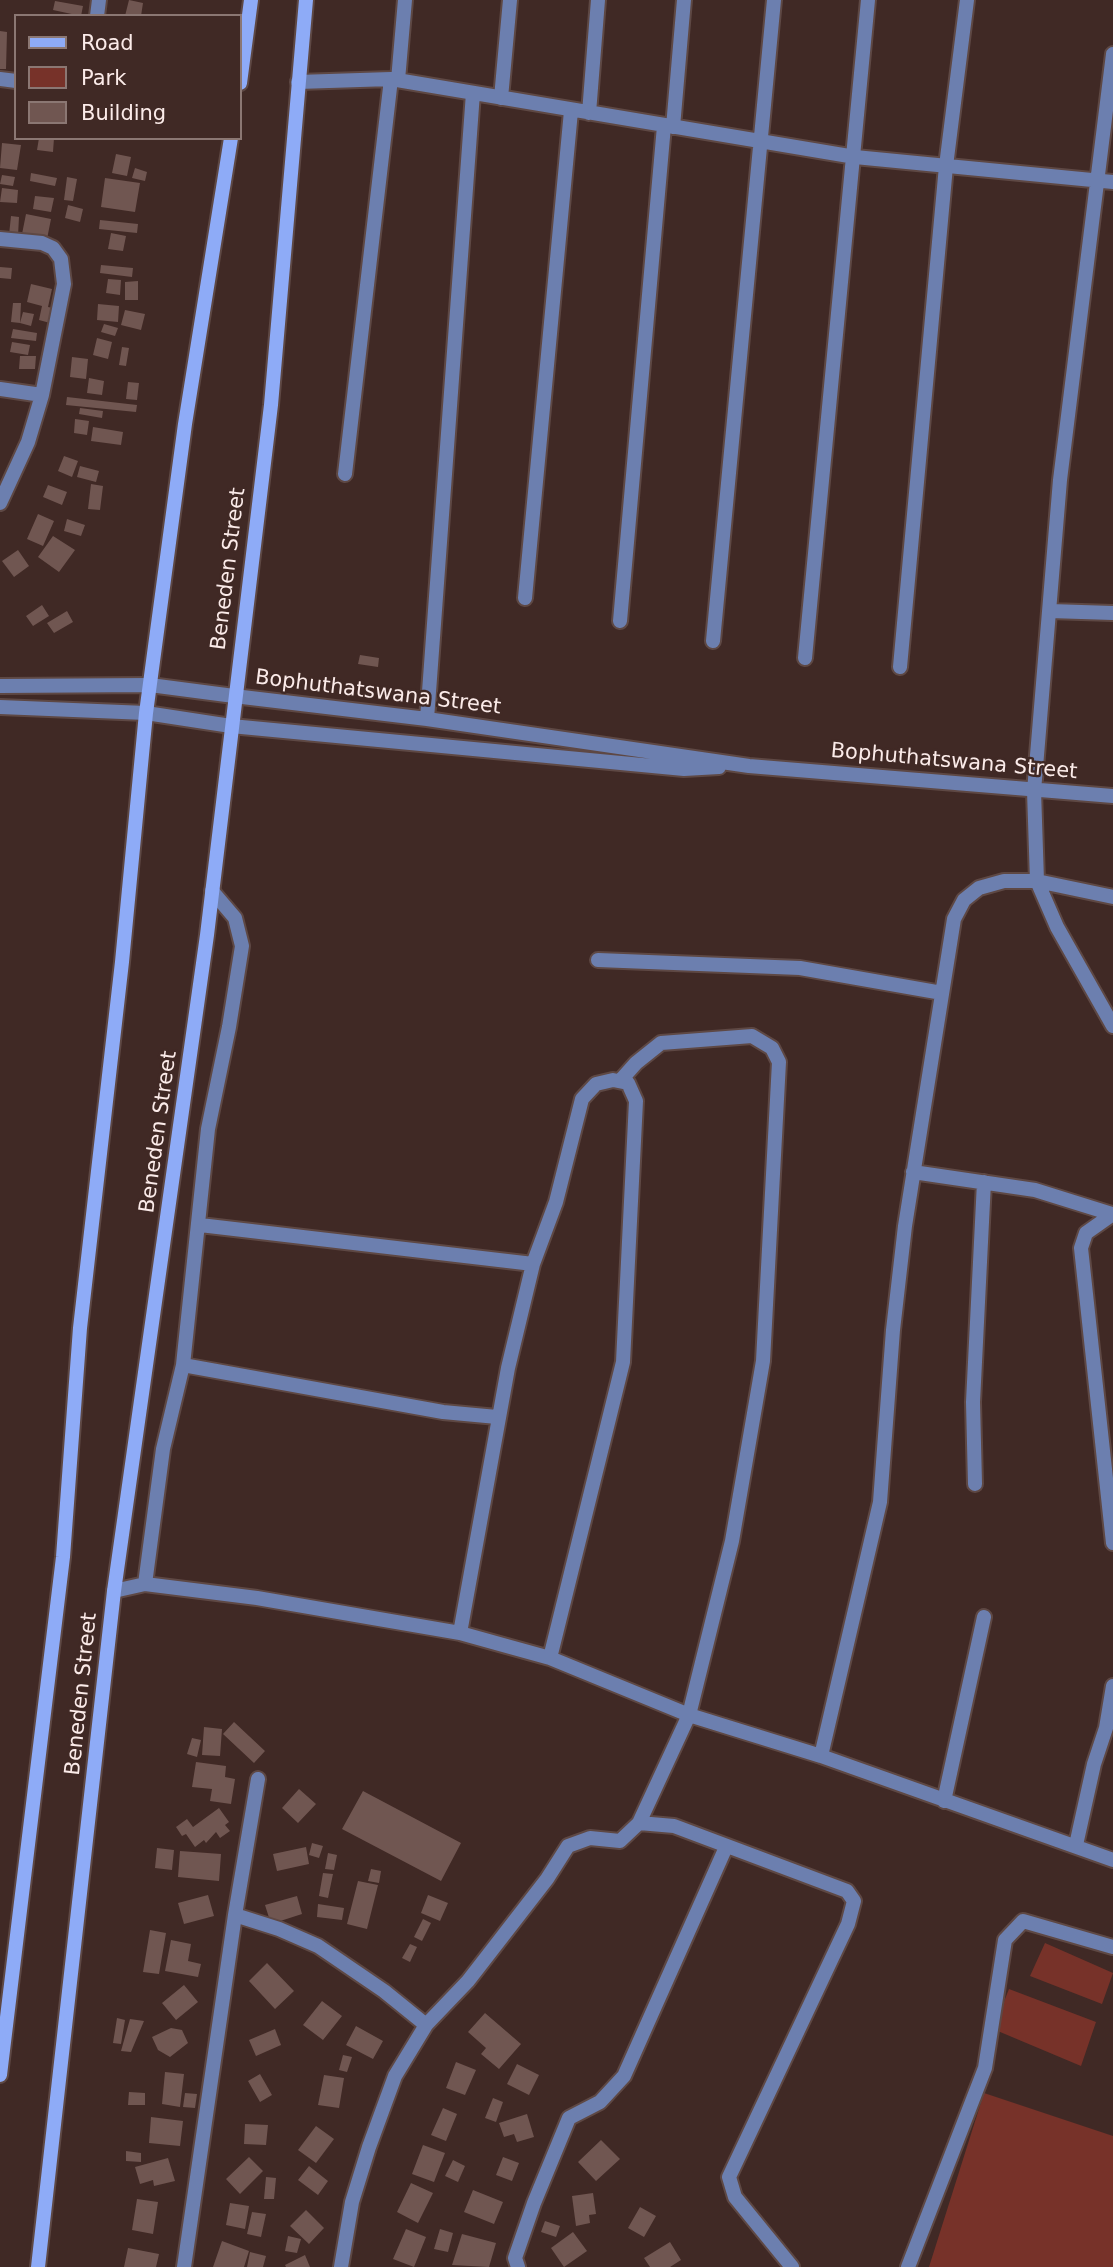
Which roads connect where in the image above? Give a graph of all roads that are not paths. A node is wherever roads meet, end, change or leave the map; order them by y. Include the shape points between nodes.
1 (251, 0) edge
2 (306, 0) edge
3 (405, 0) edge
4 (510, 0) edge
5 (598, 0) edge
6 (684, 0) edge
7 (774, 0) edge
8 (868, 0) edge
9 (967, 0) edge
10 (1113, 54) edge
11 (242, 68) edge
12 (395, 80) junction
13 (298, 82) junction
14 (473, 93) junction
15 (502, 98) junction
16 (571, 111) junction
17 (589, 113) junction
18 (668, 127) junction
19 (231, 140) edge
20 (760, 142) junction
21 (855, 157) junction
22 (946, 166) junction
23 (1098, 181) junction
24 (1113, 183) edge
25 (0, 239) edge
26 (0, 389) edge
27 (42, 395) junction
28 (345, 474) dead end
29 (0, 503) edge
30 (525, 598) dead end
31 (1050, 611) junction
32 (1113, 613) edge
33 (620, 621) dead end
34 (713, 641) dead end
35 (805, 658) dead end
36 (900, 667) dead end
37 (150, 685) junction
38 (0, 686) edge
39 (234, 696) junction
40 (0, 707) edge
41 (146, 713) junction
42 (427, 719) junction
43 (231, 726) junction
44 (749, 766) junction
45 (1034, 791) junction
46 (1113, 796) edge
47 (1037, 881) junction
48 (212, 891) junction
49 (1113, 897) edge
50 (598, 960) dead end
51 (942, 993) junction
52 (1113, 1027) edge
53 (620, 1082) junction
54 (913, 1172) junction
55 (984, 1182) junction
56 (1112, 1214) edge
57 (200, 1225) junction
58 (533, 1264) junction
59 (183, 1365) junction
60 (497, 1417) junction
61 (975, 1484) dead end
62 (1113, 1543) edge
63 (145, 1584) junction
64 (114, 1591) junction
65 (984, 1617) dead end
66 (460, 1633) junction
67 (550, 1658) junction
68 (1113, 1686) edge
69 (689, 1714) junction
70 (821, 1756) junction
71 (258, 1779) dead end
72 (944, 1801) junction
73 (639, 1824) junction
74 (1076, 1844) junction
75 (726, 1847) junction
76 (1113, 1860) edge
77 (235, 1915) junction
78 (1113, 1947) edge
79 (426, 2025) junction
80 (0, 2075) edge
81 (38, 2267) edge
82 (184, 2267) edge
83 (341, 2267) edge
84 (518, 2267) edge
85 (792, 2267) edge
86 (908, 2267) edge

1 - 11 main road
2 - 13 main road, Beneden Street
3 - 12 street
4 - 15 street
5 - 17 street
6 - 18 street
7 - 20 street
8 - 21 street
9 - 22 street
10 - 23 street
12 - 13 street
12 - 14 street
12 - 28 street
13 - 39 main road, Beneden Street via 271,405
14 - 15 street
14 - 42 street
15 - 16 street
16 - 17 street
16 - 30 street
17 - 18 street
18 - 20 street
18 - 33 street
19 - 37 main road, Beneden Street via 185,424
20 - 21 street
20 - 34 street
21 - 22 street
21 - 35 street
22 - 23 street
22 - 36 street
23 - 24 street
23 - 31 street via 1060,480
25 - 27 street via 42,243 53,248 61,260 64,284
26 - 27 street
27 - 29 street via 28,442
31 - 32 street
31 - 45 street
37 - 38 street, Bophuthatswana Street
37 - 39 street, Bophuthatswana Street
37 - 41 main road, Beneden Street
39 - 42 street, Bophuthatswana Street
39 - 43 main road, Beneden Street
40 - 41 street, Bophuthatswana Street
41 - 43 street, Bophuthatswana Street
41 - 80 main road, Beneden Street via 80,1328 64,1558
42 - 44 street, Bophuthatswana Street
43 - 44 street, Bophuthatswana Street via 684,769
43 - 48 main road, Beneden Street
44 - 45 street, Bophuthatswana Street
45 - 46 street, Bophuthatswana Street
45 - 47 street
47 - 49 street
47 - 51 street via 1004,881 979,888 964,900 954,919
47 - 52 street
48 - 57 street via 235,918 242,946 208,1129
48 - 64 main road, Beneden Street
50 - 51 street via 800,968
51 - 54 street
53 - 58 street via 596,1084 582,1099 556,1202
53 - 67 street via 628,1083 636,1101 624,1362
53 - 69 street via 661,1043 752,1036 772,1048 779,1062 763,1361 734,1530
54 - 55 street
54 - 70 street via 893,1330 880,1502
55 - 56 street via 1071,1199
55 - 61 street via 973,1402
56 - 62 street via 1086,1233 1081,1248
57 - 58 street
57 - 59 street
58 - 60 street
59 - 60 street via 443,1412
59 - 63 street via 163,1449
60 - 66 street
63 - 64 street
63 - 66 street via 326,1608
64 - 81 main road, Beneden Street
65 - 72 street
66 - 67 street
67 - 69 street
68 - 74 street
69 - 70 street
69 - 73 street
70 - 72 street
71 - 77 street
72 - 74 street
73 - 75 street via 674,1826
73 - 79 street via 620,1841 590,1838 568,1846 468,1981
74 - 76 street
75 - 84 street via 624,2076 600,2102 569,2118 530,2214 515,2259
75 - 85 street via 847,1891 854,1901 848,1924 729,2177 735,2197
77 - 79 street via 318,1946
77 - 82 street
78 - 86 street via 1023,1921 1005,1940 985,2068
79 - 83 street via 395,2076 369,2147 352,2202

